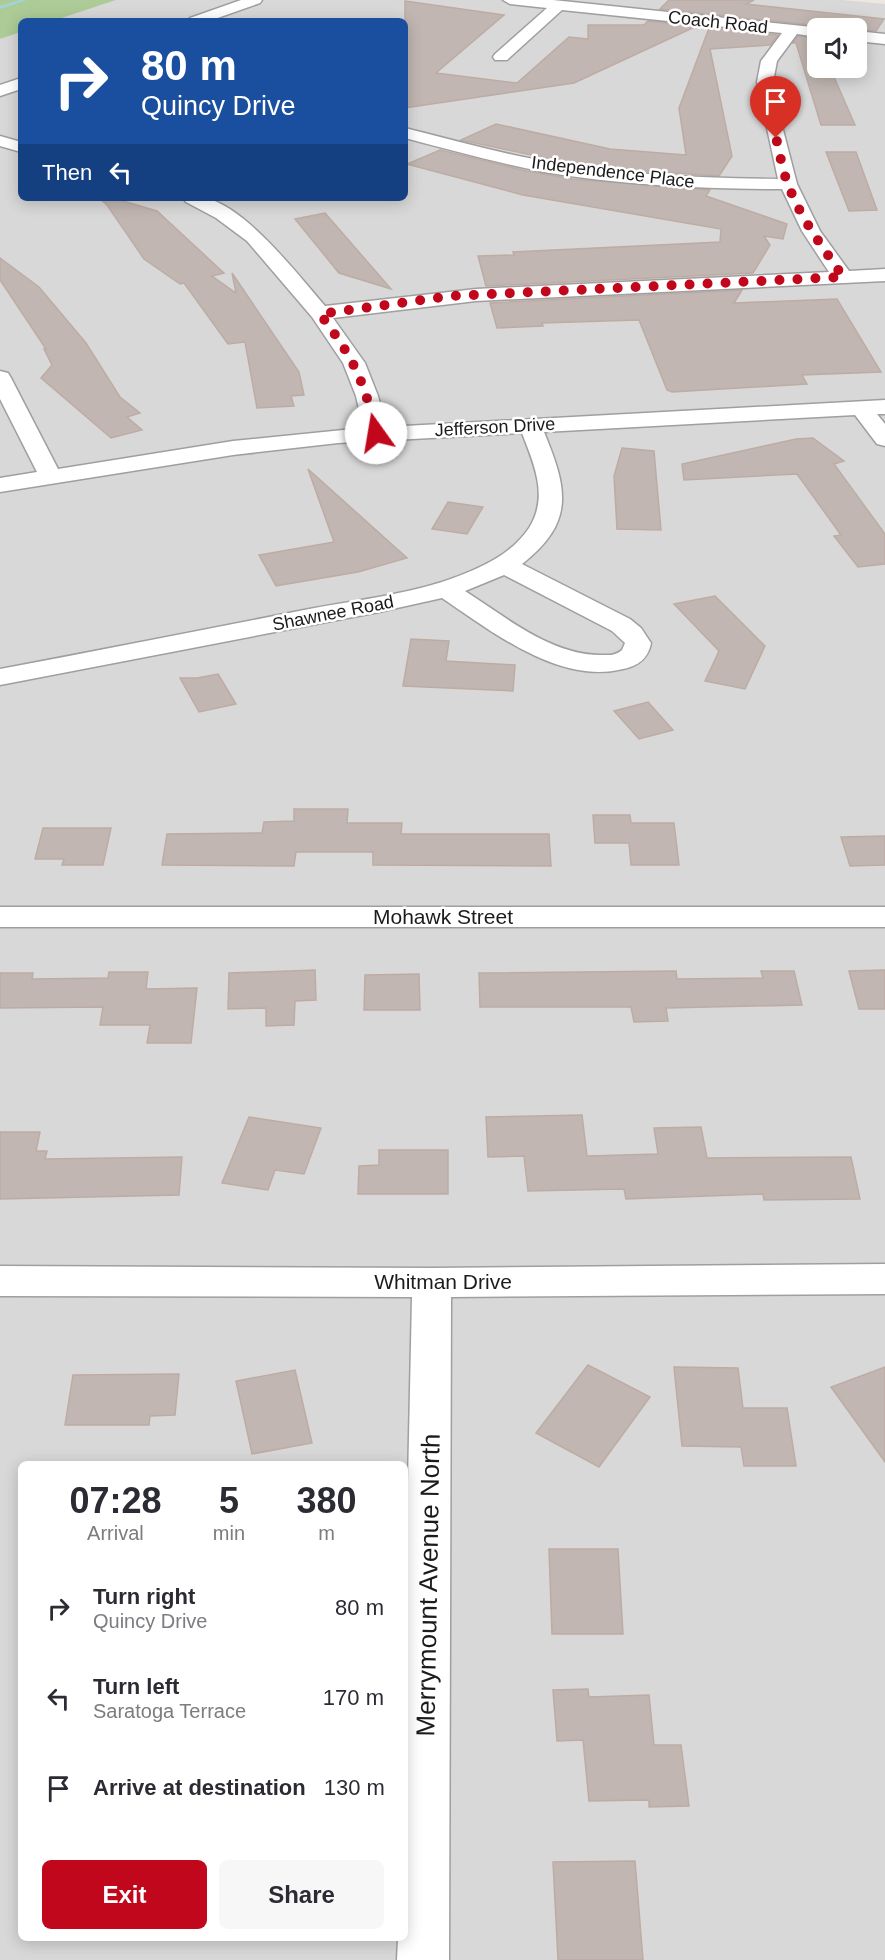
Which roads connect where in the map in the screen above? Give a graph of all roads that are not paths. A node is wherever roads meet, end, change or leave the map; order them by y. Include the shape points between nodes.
1 (255, 0) edge
2 (510, 0) edge
3 (558, 6) junction
4 (204, 18) edge
5 (792, 30) junction
6 (807, 31) edge
7 (867, 37) edge
8 (885, 39) edge
9 (501, 57) dead end
10 (18, 84) edge
11 (0, 91) edge
12 (408, 134) edge
13 (0, 141) edge
14 (18, 146) edge
15 (788, 184) junction
16 (198, 201) edge
17 (885, 275) edge
18 (843, 277) junction
19 (320, 314) junction
20 (0, 378) edge
21 (885, 407) edge
22 (861, 408) junction
23 (530, 425) junction
24 (376, 433) junction
25 (885, 439) edge
26 (51, 477) junction
27 (0, 485) edge
28 (504, 565) junction
29 (444, 588) junction
30 (0, 677) edge
31 (0, 917) edge
32 (885, 917) edge
33 (885, 1279) edge
34 (0, 1281) edge
35 (432, 1283) junction
36 (423, 1960) edge

1 - 4 street
2 - 3 street, Coach Road
3 - 5 street, Coach Road
3 - 9 street
5 - 6 street, Coach Road
5 - 15 street via 769,61 765,82
7 - 8 street
10 - 11 street
12 - 15 street, Independence Place via 574,171 680,182
13 - 14 street
15 - 18 street via 811,231
16 - 19 street via 254,237
17 - 18 street
18 - 19 street via 451,296
19 - 24 street via 354,363
20 - 26 street
21 - 22 street, Jefferson Drive
22 - 23 street, Jefferson Drive
22 - 25 street
23 - 24 street, Jefferson Drive
23 - 28 street, Shawnee Road via 551,485 551,504 535,537
24 - 26 street, Jefferson Drive via 233,448
26 - 27 street, Jefferson Drive
28 - 29 street, Shawnee Road
28 - 29 street via 621,625 638,643 637,653 618,663 581,663 562,658 525,641
29 - 30 street, Shawnee Road
31 - 32 street, Mohawk Street
33 - 35 street, Whitman Drive
34 - 35 street, Whitman Drive
35 - 36 street, Merrymount Avenue North

